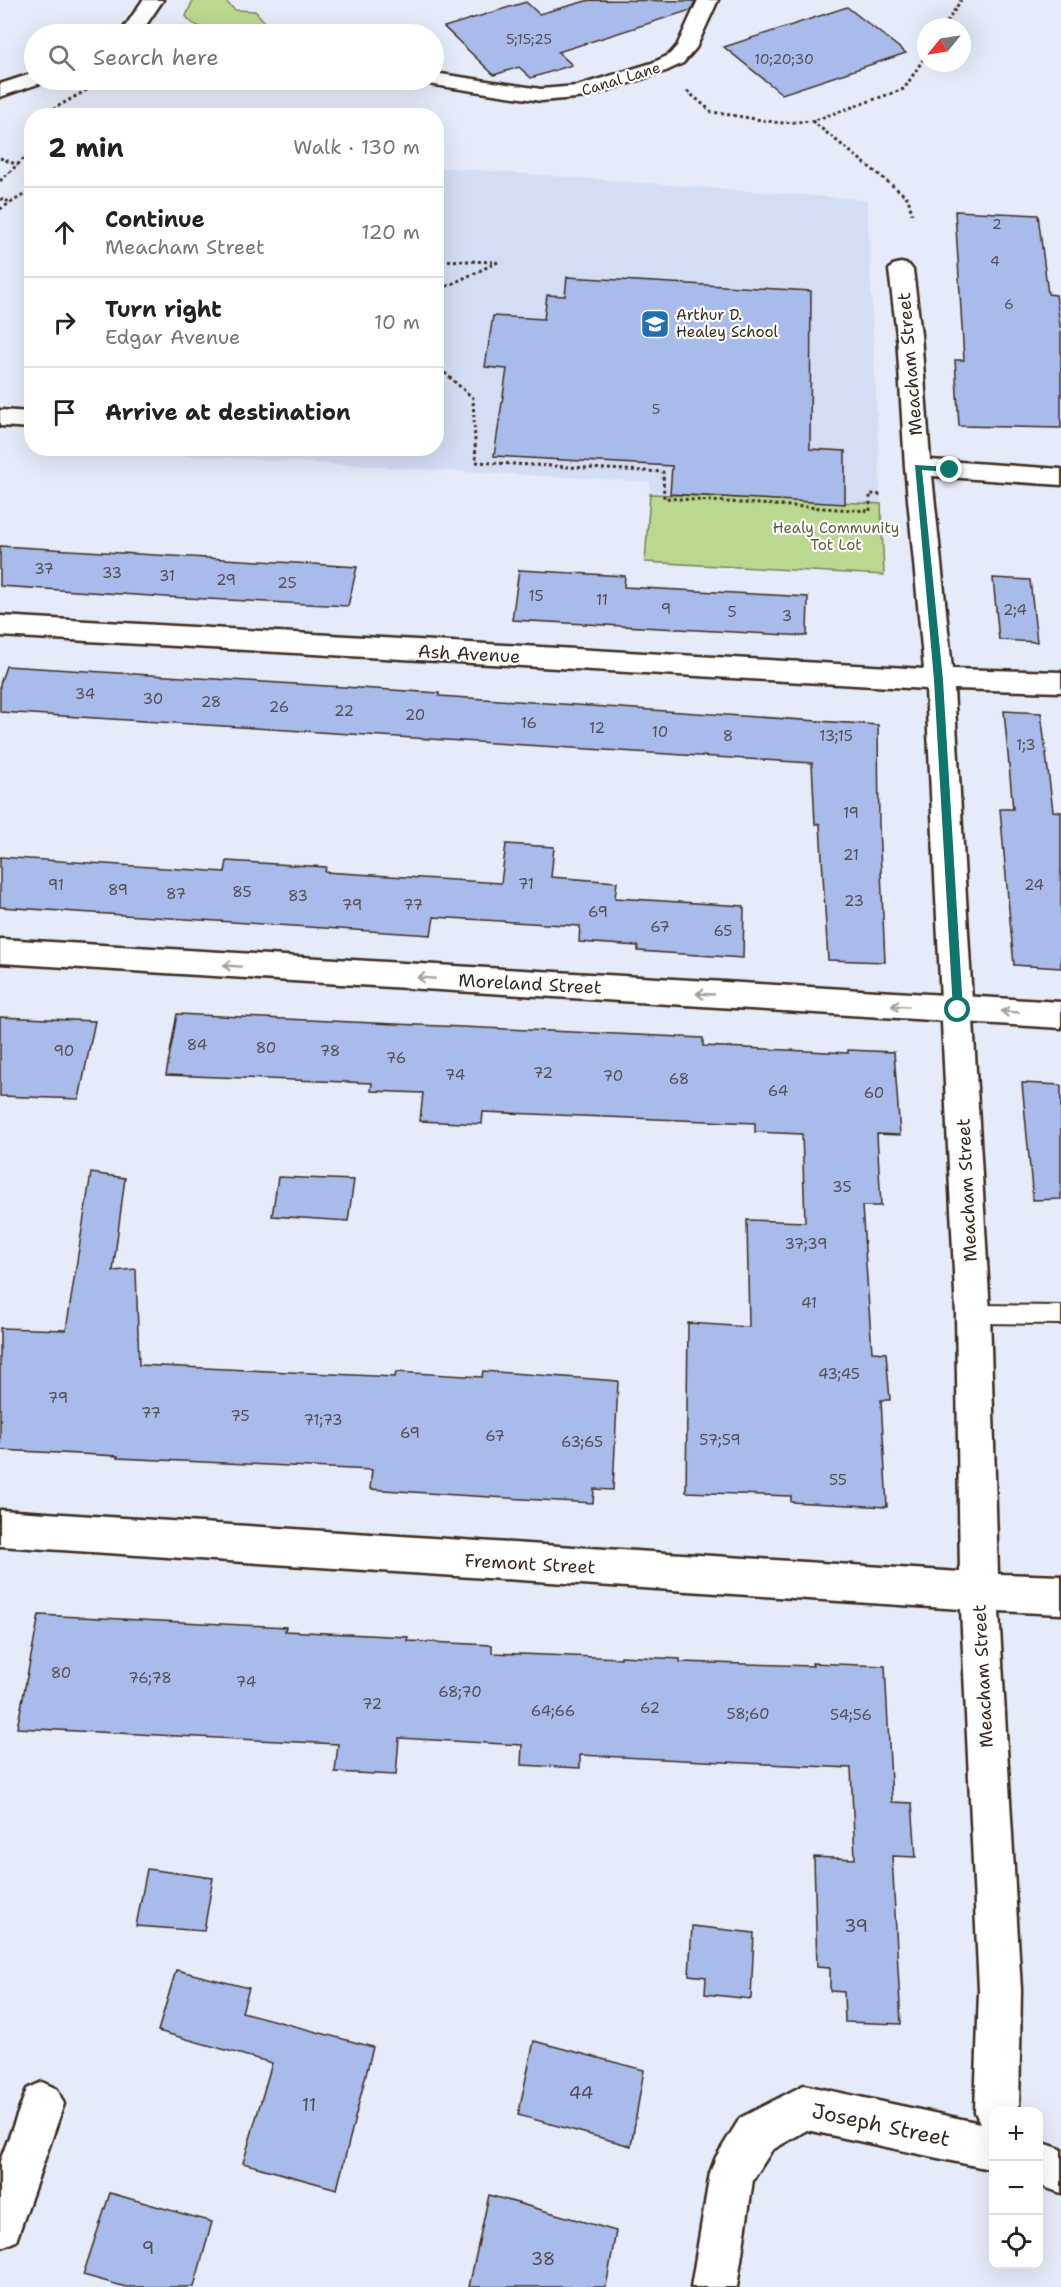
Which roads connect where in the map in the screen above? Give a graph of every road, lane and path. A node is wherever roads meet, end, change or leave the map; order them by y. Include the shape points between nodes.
1 (153, 0) edge
2 (708, 0) edge
3 (961, 0) edge
4 (950, 18) edge
5 (142, 24) edge
6 (659, 67) junction
7 (917, 69) edge
8 (444, 81) edge
9 (24, 82) edge
10 (87, 90) edge
11 (0, 91) edge
12 (55, 108) edge
13 (812, 121) junction
14 (0, 158) edge
15 (24, 159) edge
16 (18, 165) junction
17 (0, 181) edge
18 (24, 195) edge
19 (0, 199) edge
20 (11, 202) junction
21 (0, 208) edge
22 (912, 214) dead end
23 (444, 260) edge
24 (901, 270) dead end
25 (444, 288) edge
26 (444, 371) edge
27 (0, 418) edge
28 (24, 420) edge
29 (918, 467) junction
30 (1061, 477) edge
31 (885, 495) dead end
32 (0, 626) edge
33 (939, 680) junction
34 (1061, 682) edge
35 (0, 951) edge
36 (958, 1010) junction
37 (1061, 1015) edge
38 (973, 1314) junction
39 (1061, 1315) edge
40 (0, 1528) edge
41 (979, 1592) junction
42 (1061, 1595) edge
43 (42, 2104) dead end
44 (997, 2107) edge
45 (989, 2147) edge
46 (1043, 2165) edge
47 (1061, 2171) edge
48 (0, 2225) edge
49 (714, 2287) edge

1 - 5 street
2 - 6 street, Canal Lane via 683,52
3 - 4 path
6 - 8 street, Canal Lane via 572,93 532,94
6 - 13 path via 712,112 780,123
7 - 13 path via 904,89
9 - 11 street
10 - 12 path
13 - 22 path via 908,198
14 - 16 path
15 - 16 path
16 - 17 path
18 - 20 path
19 - 20 path
20 - 21 path
23 - 25 path via 498,262
24 - 29 street, Meacham Street
26 - 31 path via 473,398 476,462 663,472 664,498 870,511 870,494
27 - 28 street
29 - 30 street
29 - 33 street, Meacham Street
32 - 33 street, Ash Avenue
33 - 34 street, Ash Avenue
33 - 36 street, Meacham Street
36 -> 35 street, Moreland Street
37 -> 36 street, Moreland Street
36 - 38 street, Meacham Street
38 - 39 lane
38 - 41 street, Meacham Street
40 - 41 street, Fremont Street
41 - 42 street, Fremont Street
41 - 44 street, Meacham Street via 1000,1990
43 - 48 street
45 - 49 street, Joseph Street via 804,2108 756,2134 732,2173
46 - 47 street

